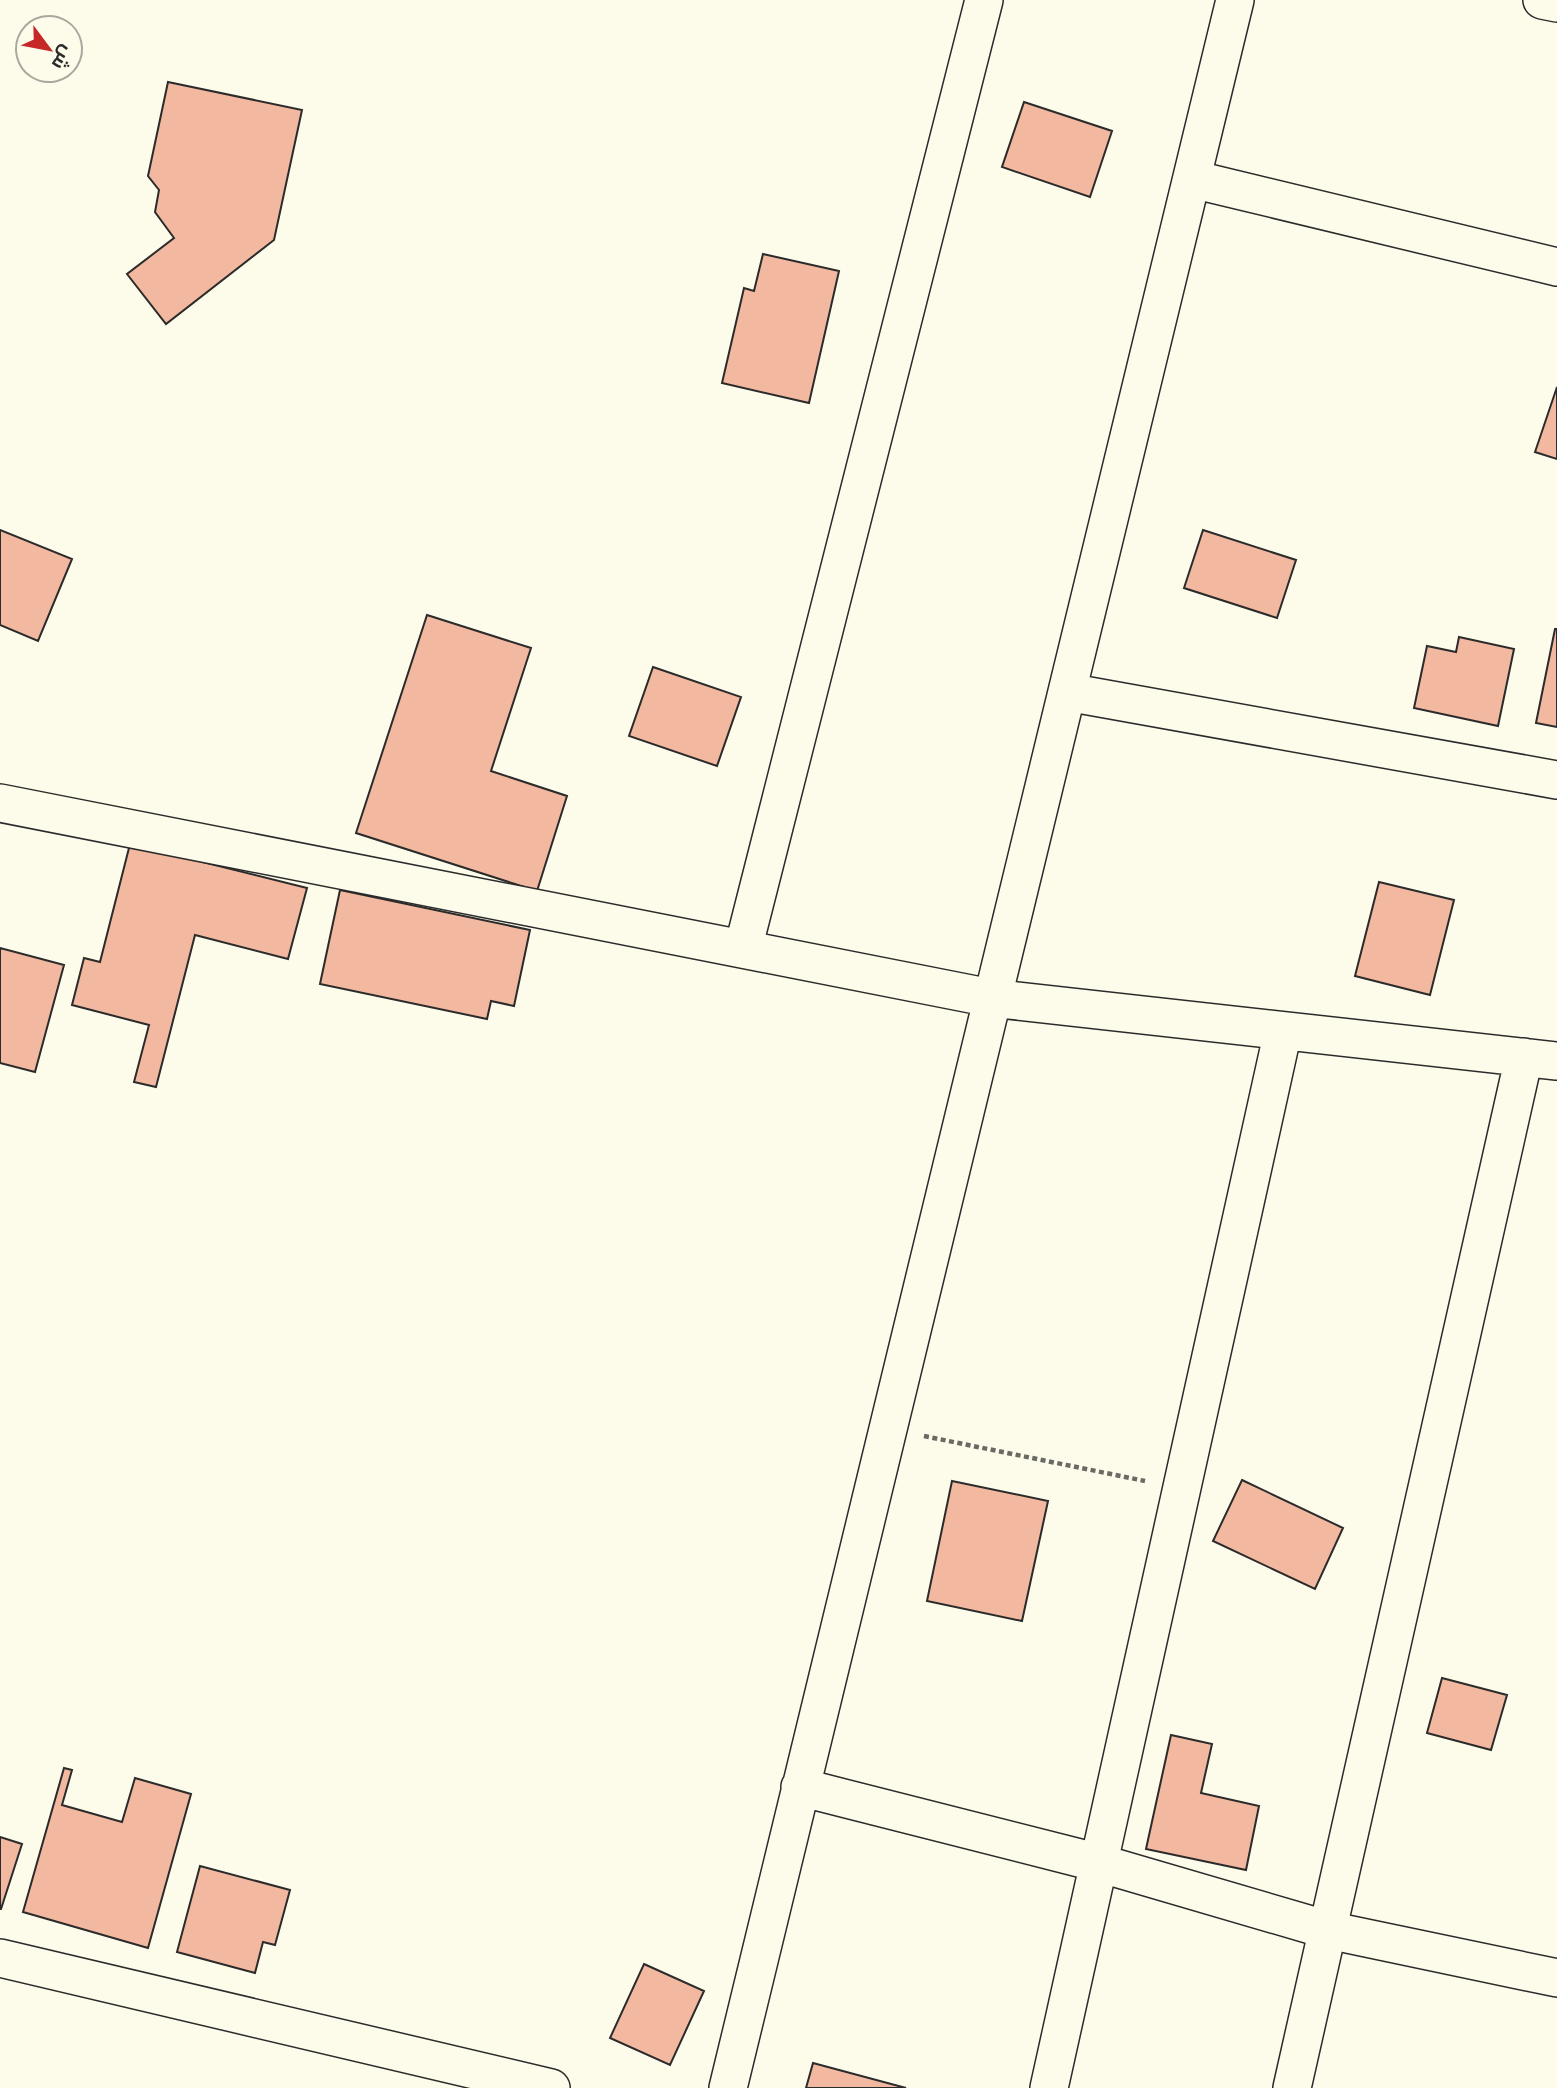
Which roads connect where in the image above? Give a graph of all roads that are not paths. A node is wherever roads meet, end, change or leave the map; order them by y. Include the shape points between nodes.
1 (984, 0) edge
2 (1235, 0) edge
3 (1542, 0) edge
4 (1557, 3) edge
5 (1192, 179) junction
6 (1557, 267) edge
7 (1067, 692) junction
8 (1557, 780) edge
9 (0, 803) edge
10 (743, 949) junction
11 (991, 998) junction
12 (1283, 1031) junction
13 (1540, 1059) edge
14 (800, 1787) junction
15 (1099, 1863) junction
16 (1328, 1930) junction
17 (0, 1958) edge
18 (1557, 1978) edge
19 (551, 2088) edge
20 (728, 2088) edge
21 (1048, 2088) edge
22 (1292, 2088) edge

1 - 10 street
2 - 5 street
3 - 4 street
5 - 6 street
5 - 7 street
7 - 8 street
7 - 11 street
9 - 10 street
10 - 11 street
11 - 12 street
11 - 14 street
12 - 13 street
12 - 15 street
13 - 16 street
14 - 15 street
14 - 20 street
15 - 16 street
15 - 21 street
16 - 18 street
16 - 22 street
17 - 19 street

